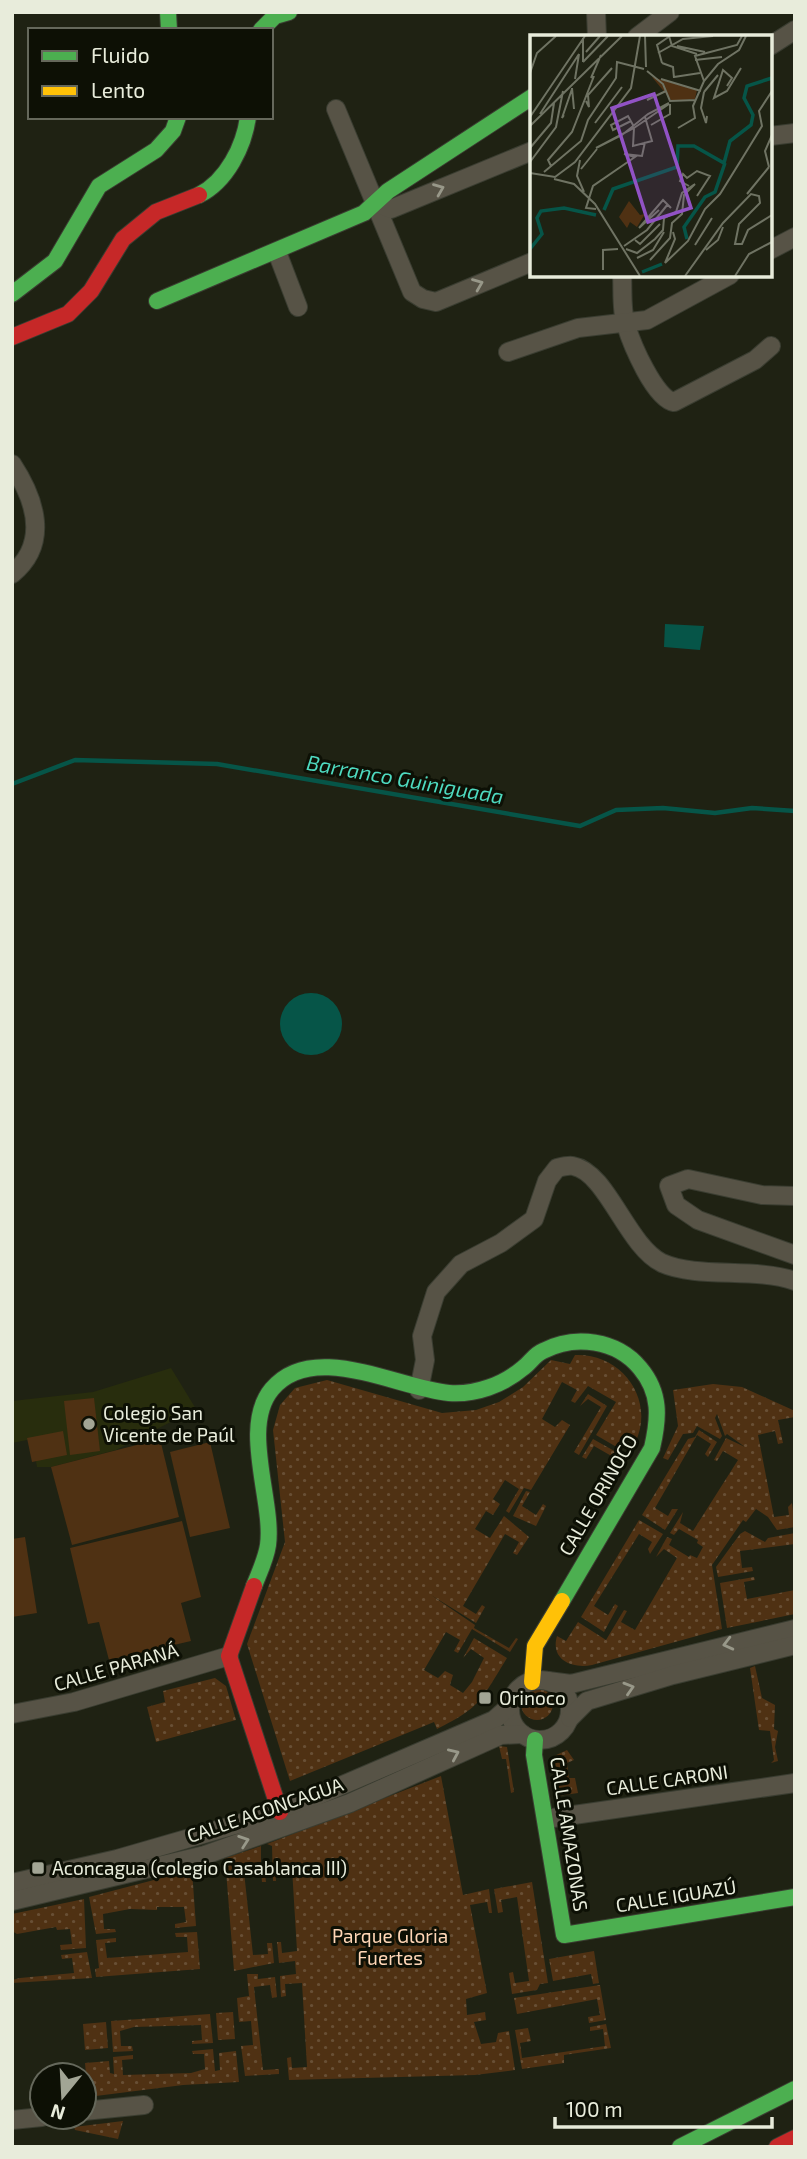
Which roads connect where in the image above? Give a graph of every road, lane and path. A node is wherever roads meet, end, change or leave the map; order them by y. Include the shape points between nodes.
1 (289, 12) edge
2 (596, 12) edge
3 (670, 12) edge
4 (263, 28) edge
5 (795, 30) edge
6 (597, 35) edge
7 (640, 35) edge
8 (772, 45) edge
9 (530, 98) edge
10 (336, 109) dead end
11 (178, 119) edge
12 (248, 119) edge
13 (795, 133) edge
14 (772, 136) edge
15 (530, 152) edge
16 (376, 203) junction
17 (795, 237) edge
18 (772, 249) edge
19 (276, 253) junction
20 (530, 263) edge
21 (622, 276) edge
22 (723, 280) edge
23 (12, 294) edge
24 (157, 301) dead end
25 (298, 307) dead end
26 (625, 323) junction
27 (12, 337) edge
28 (771, 346) dead end
29 (508, 352) dead end
30 (12, 464) edge
31 (12, 574) edge
32 (795, 1196) edge
33 (795, 1255) edge
34 (795, 1281) edge
35 (419, 1390) junction
36 (795, 1629) edge
37 (795, 1645) edge
38 (229, 1656) junction
39 (540, 1681) junction
40 (511, 1705) junction
41 (12, 1714) edge
42 (570, 1718) junction
43 (529, 1737) junction
44 (795, 1783) edge
45 (280, 1812) junction
46 (546, 1819) junction
47 (12, 1883) edge
48 (795, 1898) edge
49 (12, 1900) edge
50 (564, 1936) joint
51 (795, 2089) edge
52 (144, 2105) dead end
53 (98, 2110) edge
54 (795, 2138) edge
55 (680, 2147) edge
56 (777, 2147) edge

1 - 4 main road via 275,16
2 - 6 street
3 - 7 street
5 - 8 street
9 - 16 main road
10 - 16 street
11 - 23 main road via 175,129 154,153 98,186 56,260
12 - 27 main road via 228,170 203,193 156,212 122,239 90,292 68,314
13 - 14 street
16 -> 15 street via 391,209
16 - 19 main road via 364,213
16 -> 20 street via 412,292 423,299 436,302
17 - 18 street
19 - 24 main road
19 - 25 street
21 - 26 street
22 - 26 street via 647,320
26 - 28 street via 656,389 665,400 674,402 755,360
26 - 29 street via 578,328
30 - 31 street via 28,489 37,523 34,545
32 - 33 street via 762,1195 688,1179 669,1186 676,1205 698,1220
34 - 35 street via 691,1270 661,1262 634,1237 591,1175 573,1166 557,1168 547,1181 534,1219 461,1264 436,1292 422,1336 425,1360
35 - 38 main road, CALLE ORINOCO via 331,1366 298,1369 270,1391 259,1427 268,1546
35 - 39 main road, CALLE ORINOCO via 454,1393 487,1388 512,1378 541,1351 581,1340 624,1350 649,1378 659,1401 652,1448 535,1646
36 -> 39 street via 571,1684
42 -> 37 street via 587,1701
38 - 41 street, CALLE PARANÁ via 74,1702
38 - 45 main road
39 - 40 street via 522,1687
39 - 42 street via 564,1691
40 - 43 street via 512,1721
40 - 45 street, CALLE ACONCAGUA via 494,1720
42 - 43 street via 561,1733 544,1740
43 - 46 main road, CALLE AMAZONAS
49 -> 43 street, CALLE ACONCAGUA via 205,1855 350,1803 501,1735
44 - 46 street, CALLE CARONI
45 - 47 street, CALLE ACONCAGUA via 117,1859
46 - 50 main road, CALLE AMAZONAS
48 - 50 main road, CALLE IGUAZÚ
51 - 55 main road
52 - 53 street
54 - 56 main road

